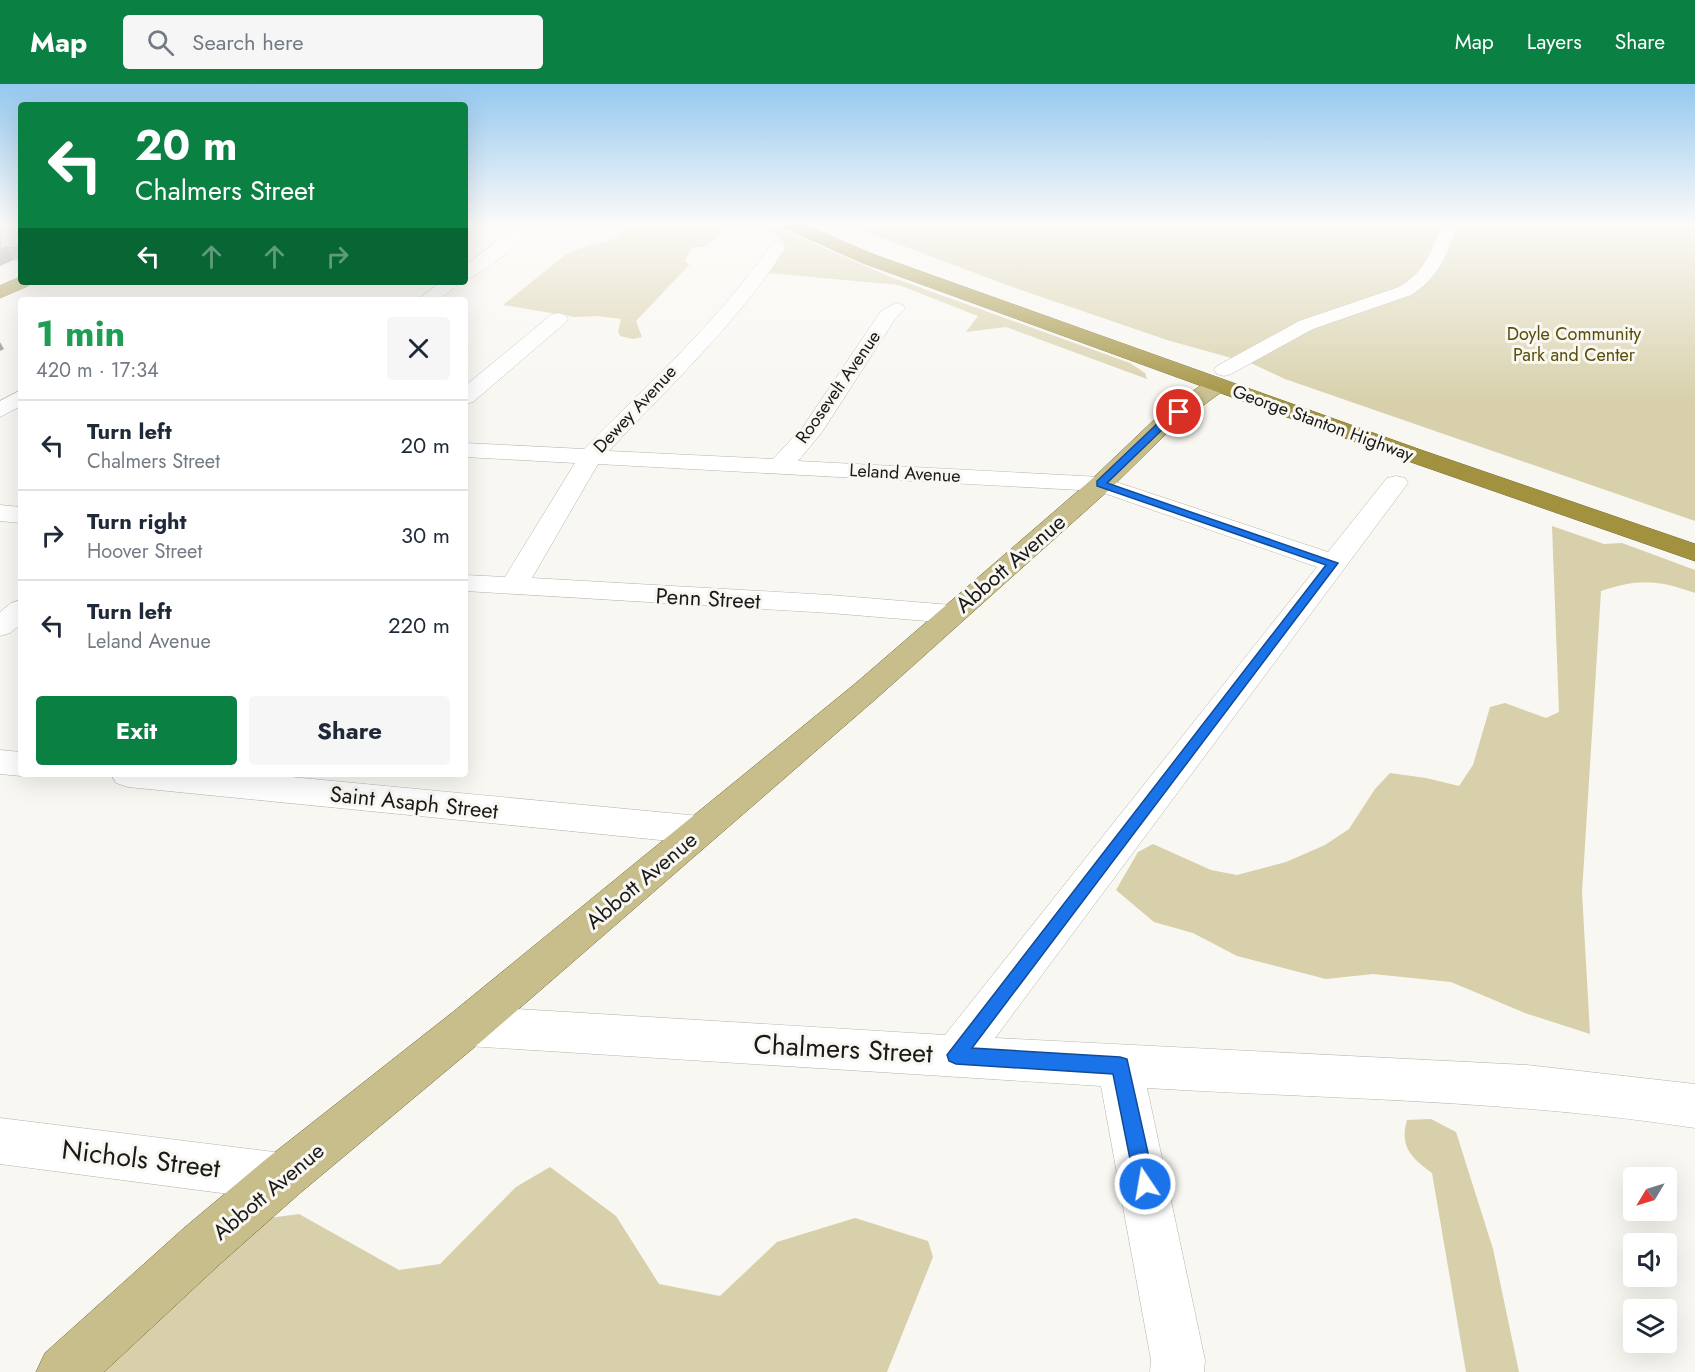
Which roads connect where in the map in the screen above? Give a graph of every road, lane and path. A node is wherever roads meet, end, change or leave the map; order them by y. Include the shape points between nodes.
1 (753, 283) edge
2 (941, 283) edge
3 (970, 283) edge
4 (1420, 283) edge
5 (18, 284) edge
6 (448, 285) edge
7 (0, 293) edge
8 (430, 297) edge
9 (896, 309) dead end
10 (558, 319) dead end
11 (1220, 377) junction
12 (468, 394) edge
13 (18, 399) edge
14 (0, 410) edge
15 (468, 450) edge
16 (591, 456) junction
17 (780, 466) junction
18 (1396, 483) dead end
19 (1101, 484) junction
20 (0, 513) edge
21 (18, 515) edge
22 (1695, 535) edge
23 (1695, 553) edge
24 (1333, 563) junction
25 (468, 584) edge
26 (513, 586) junction
27 (18, 612) edge
28 (951, 614) junction
29 (0, 627) edge
30 (0, 762) edge
31 (18, 764) edge
32 (159, 777) edge
33 (700, 830) junction
34 (468, 1026) junction
35 (956, 1055) junction
36 (1120, 1066) junction
37 (1695, 1106) edge
38 (0, 1141) edge
39 (282, 1177) junction
40 (64, 1372) edge
41 (1177, 1372) edge

1 - 16 street, Dewey Avenue
2 - 11 highway, George Stanton Highway
3 - 11 highway, George Stanton Highway
4 - 11 street, Abbott Avenue via 1306,326
5 - 7 highway
6 - 8 street
9 - 17 street, Roosevelt Avenue via 888,315 808,436
10 - 12 street
11 - 19 main road, Abbott Avenue via 1163,424
11 - 22 highway, George Stanton Highway
11 - 23 highway, George Stanton Highway
13 - 14 street
15 - 16 street, Leland Avenue
16 - 17 street, Leland Avenue
16 - 26 street, Dewey Avenue
17 - 19 street, Leland Avenue
18 - 24 street
19 - 24 street, Leland Avenue
19 - 28 main road, Abbott Avenue
20 - 21 street
24 - 35 street
25 - 26 street, Penn Street
26 - 28 street, Penn Street
27 - 29 street
28 - 33 main road, Abbott Avenue
30 - 31 street
32 - 33 street, Saint Asaph Street
33 - 34 main road, Abbott Avenue
34 - 35 street, Chalmers Street
34 - 39 main road, Abbott Avenue
35 - 36 street, Chalmers Street
36 - 37 street, Chalmers Street via 1440,1082
36 - 41 street via 1176,1348
38 - 39 street, Nichols Street
39 - 40 main road, Abbott Avenue

